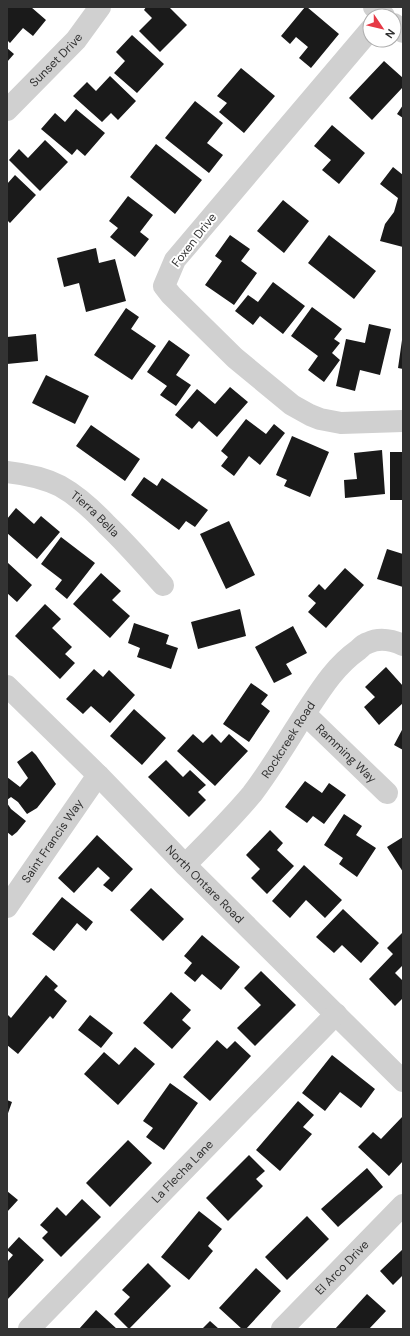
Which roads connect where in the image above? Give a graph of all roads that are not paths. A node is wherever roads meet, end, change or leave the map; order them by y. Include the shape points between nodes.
1 (100, 7) edge
2 (362, 40) edge
3 (7, 110) edge
4 (403, 421) edge
5 (7, 472) edge
6 (163, 586) dead end
7 (403, 646) edge
8 (7, 686) edge
9 (305, 714) junction
10 (98, 775) junction
11 (387, 793) dead end
12 (185, 865) junction
13 (7, 907) edge
14 (336, 1014) junction
15 (403, 1081) edge
16 (403, 1205) edge
17 (29, 1329) edge
18 (282, 1329) edge

1 - 3 street, Sunset Drive via 76,40
2 - 4 street, Foxen Drive via 175,260 164,286 235,358 292,405 320,419 341,423
5 - 6 street, Tierra Bella via 42,479 76,496 129,546
7 - 9 street, Rockcreek Road via 391,640 376,640 350,655 322,685
8 - 10 street, North Ontare Road
9 - 11 street, Ramming Way
9 - 12 street, Rockcreek Road via 252,794
10 - 12 street, North Ontare Road
10 - 13 street, Saint Francis Way
12 - 14 street, North Ontare Road
14 - 15 street, North Ontare Road
14 - 17 street, La Flecha Lane
16 - 18 street, El Arco Drive

